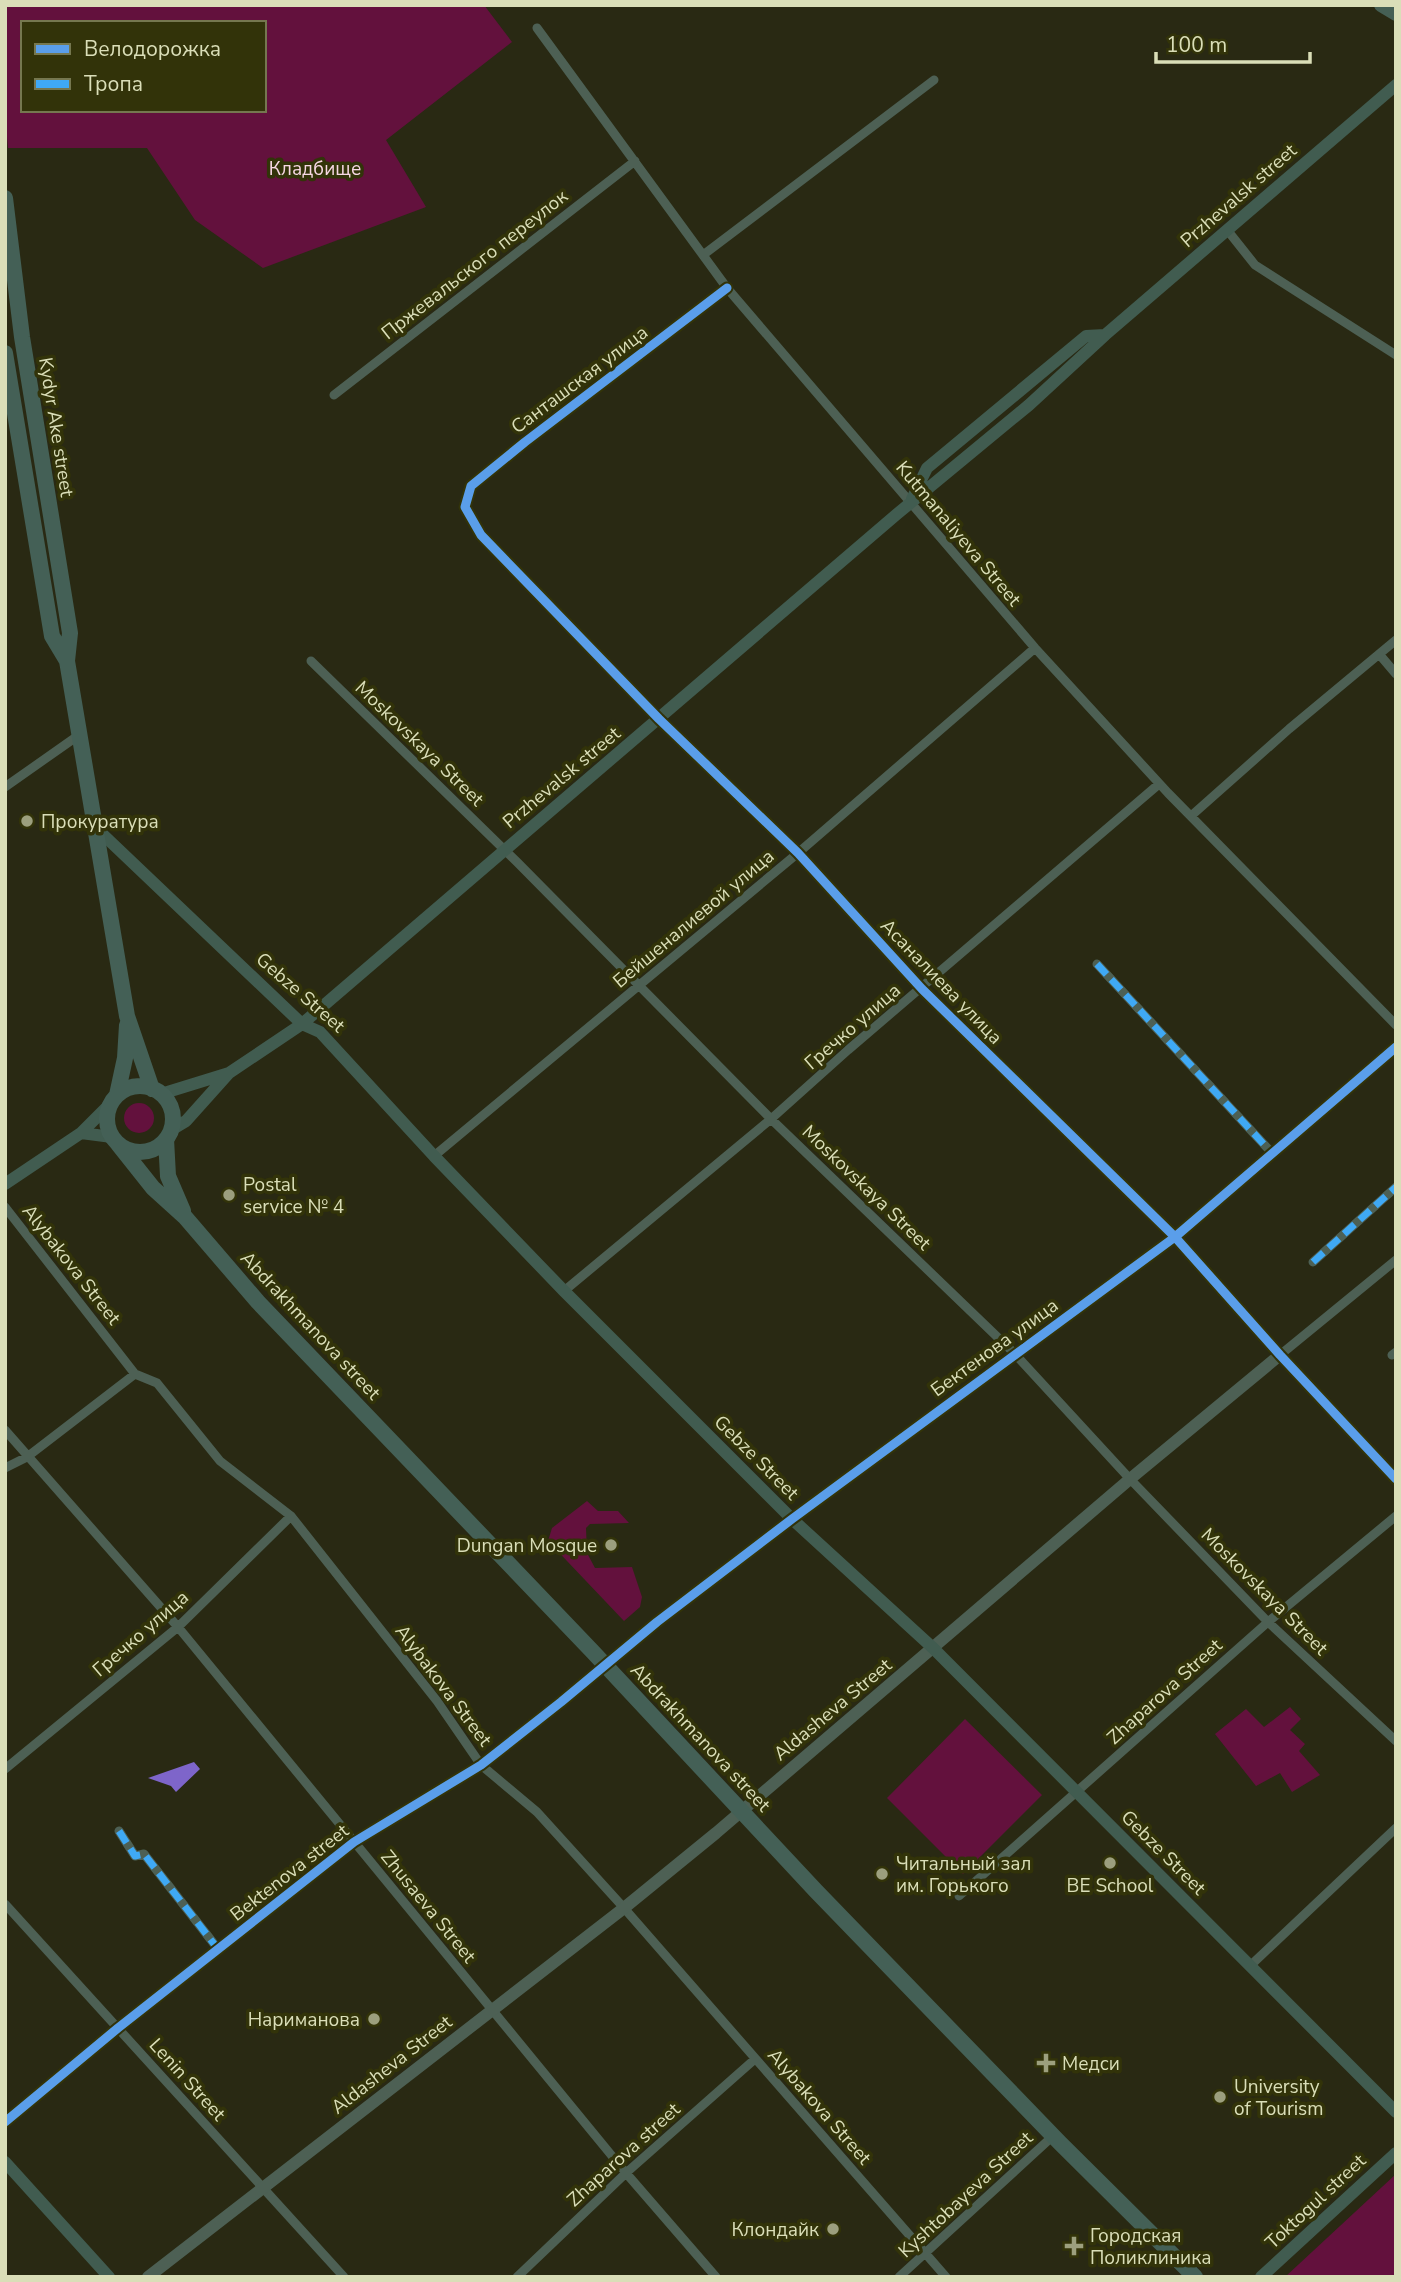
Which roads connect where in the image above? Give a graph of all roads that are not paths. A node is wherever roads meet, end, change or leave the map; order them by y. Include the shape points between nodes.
1 (1381, 5) edge
2 (1396, 14) edge
3 (537, 28) dead end
4 (934, 80) dead end
5 (1396, 85) edge
6 (635, 161) junction
7 (5, 198) edge
8 (1228, 231) junction
9 (703, 255) junction
10 (727, 288) junction
11 (22, 337) junction
12 (5, 338) edge
13 (5, 353) edge
14 (1396, 355) edge
15 (334, 395) dead end
16 (911, 503) junction
17 (465, 507) joint
18 (1396, 640) edge
19 (1035, 648) junction
20 (1379, 654) junction
21 (67, 661) junction
22 (311, 661) dead end
23 (1396, 674) edge
24 (659, 719) junction
25 (79, 735) junction
26 (1159, 784) junction
27 (5, 787) edge
28 (1191, 816) junction
29 (95, 827) junction
30 (505, 850) junction
31 (798, 853) junction
32 (1097, 964) dead end
33 (639, 986) junction
34 (922, 989) junction
35 (127, 1016) junction
36 (302, 1024) junction
37 (1396, 1025) edge
38 (1396, 1047) edge
39 (229, 1073) junction
40 (157, 1091) junction
41 (114, 1099) junction
42 (771, 1119) junction
43 (81, 1133) junction
44 (169, 1134) junction
45 (115, 1141) junction
46 (1272, 1153) junction
47 (434, 1156) junction
48 (5, 1184) edge
49 (1396, 1187) edge
50 (5, 1207) edge
51 (185, 1217) junction
52 (1175, 1237) junction
53 (1396, 1260) edge
54 (1313, 1262) dead end
55 (564, 1291) junction
56 (1014, 1353) junction
57 (1280, 1355) junction
58 (135, 1374) junction
59 (5, 1430) edge
60 (27, 1457) junction
61 (5, 1468) edge
62 (1130, 1479) junction
63 (1396, 1479) edge
64 (291, 1516) junction
65 (1396, 1516) edge
66 (792, 1519) junction
67 (1268, 1622) junction
68 (178, 1627) junction
69 (933, 1648) junction
70 (605, 1665) junction
71 (1396, 1741) edge
72 (481, 1765) junction
73 (5, 1769) edge
74 (1077, 1793) junction
75 (741, 1811) junction
76 (1396, 1828) edge
77 (119, 1831) dead end
78 (354, 1842) junction
79 (959, 1896) dead end
80 (5, 1904) edge
81 (624, 1908) junction
82 (218, 1949) junction
83 (1251, 1965) junction
84 (492, 2011) junction
85 (118, 2028) junction
86 (755, 2059) junction
87 (1396, 2112) edge
88 (5, 2122) edge
89 (1053, 2136) junction
90 (1396, 2153) edge
91 (5, 2162) edge
92 (626, 2173) junction
93 (263, 2188) junction
94 (926, 2254) junction
95 (109, 2277) edge
96 (148, 2277) edge
97 (344, 2277) edge
98 (517, 2277) edge
99 (716, 2277) edge
100 (900, 2277) edge
101 (946, 2277) edge
102 (1195, 2277) edge
103 (1261, 2277) edge

1 - 2 main road
3 - 6 street, Kutmanaliyeva Street
4 - 9 street
5 - 8 main road, Przhevalsk street
6 - 9 street, Kutmanaliyeva Street
6 - 15 street, Пржевальского переулок
7 - 11 highway, Kydyr Ake street
8 - 14 street via 1255,265
8 - 16 main road, Przhevalsk street
9 - 10 street, Kutmanaliyeva Street
10 - 16 street, Kutmanaliyeva Street
10 - 17 street, Санташская улица via 471,485
11 - 12 highway
11 - 21 highway, Kydyr Ake street via 69,633
13 - 21 highway, Kydyr Ake street via 52,636
16 - 19 street, Kutmanaliyeva Street
16 - 24 main road, Przhevalsk street
17 - 24 street, Асаналиева улица via 481,535
18 - 20 street
19 - 26 street, Kutmanaliyeva Street
19 - 31 street, Бейшеналиевой улица
20 - 23 street
20 - 28 street
21 - 25 highway, Kydyr Ake street
22 - 30 street, Moskovskaya Street
24 - 30 main road, Przhevalsk street
24 - 31 street, Асаналиева улица
25 - 27 street
25 - 29 highway, Kydyr Ake street
26 - 28 street, Kutmanaliyeva Street
26 - 34 street, Гречко улица
28 - 37 street, Kutmanaliyeva Street
29 - 35 highway, Kydyr Ake street
29 - 36 main road, Gebze Street
30 - 33 street, Moskovskaya Street
30 - 36 main road, Przhevalsk street
31 - 33 street, Бейшеналиевой улица
31 - 34 street, Асаналиева улица
32 - 46 street
33 - 42 street, Moskovskaya Street
33 - 47 street, Бейшеналиевой улица
34 - 42 street, Гречко улица
34 - 52 street, Асаналиева улица
35 - 40 highway, Kydyr Ake street
35 - 41 highway, Kydyr Ake street via 125,1058
36 - 39 main road, Przhevalsk street
36 - 47 main road, Gebze Street via 320,1032
38 - 46 street, Бектенова улица
39 - 40 main road, Przhevalsk street
39 - 44 main road, Przhevalsk street
40 - 41 highway via 133,1087
40 - 44 highway via 171,1110
41 - 43 main road
41 - 45 highway via 107,1121
42 - 55 street, Гречко улица
42 - 56 street, Moskovskaya Street
43 - 45 main road
43 - 48 main road
44 - 45 highway via 159,1146 142,1152
44 - 51 highway via 168,1176
45 - 51 highway via 153,1188
46 - 52 street, Бектенова улица
47 - 55 main road, Gebze Street
49 - 54 street
50 - 58 street, Alybakova Street
51 - 70 highway, Abdrakhmanova street via 258,1302
52 - 56 street, Бектенова улица
52 - 57 street, Асаналиева улица
53 - 57 street, Aldasheva Street
55 - 66 main road, Gebze Street
56 - 62 street, Moskovskaya Street
56 - 66 street, Бектенова улица
57 - 62 street, Aldasheva Street
57 - 63 street, Асаналиева улица
58 - 60 street
58 - 64 street, Alybakova Street via 157,1383 220,1461
59 - 60 street, Zhusaeva Street
60 - 61 street
60 - 68 street, Zhusaeva Street
62 - 67 street, Moskovskaya Street
62 - 69 street, Aldasheva Street
64 - 68 street, Гречко улица
64 - 72 street, Alybakova Street via 437,1701
65 - 67 street, Zhaparova Street
66 - 69 main road, Gebze Street
66 - 70 street, Бектенова улица
67 - 71 street, Moskovskaya Street
67 - 74 street, Zhaparova Street
68 - 73 street, Гречко улица
68 - 78 street, Zhusaeva Street
69 - 74 main road, Gebze Street
69 - 75 street, Aldasheva Street
70 - 72 street, Bektenova street
70 - 75 highway, Abdrakhmanova street
72 - 78 street, Bektenova street
72 - 81 street, Alybakova Street via 537,1812
74 - 79 street, Zhaparova Street
74 - 83 main road, Gebze Street
75 - 81 street, Aldasheva Street
75 - 89 highway, Abdrakhmanova street
76 - 83 street
77 - 82 street via 135,1856 144,1854
78 - 82 street, Bektenova street
78 - 84 street, Zhusaeva Street
80 - 85 street, Lenin Street
81 - 84 street, Aldasheva Street
81 - 86 street, Alybakova Street
82 - 85 street, Bektenova street
83 - 87 main road, Gebze Street
84 - 92 street, Zhusaeva Street
84 - 93 street, Aldasheva Street
85 - 88 street, Bektenova street
85 - 93 street, Lenin Street
86 - 92 street, Zhaparova street
86 - 94 street, Alybakova Street
89 - 94 street, Kyshtobayeva Street
89 - 102 highway, Abdrakhmanova street
90 - 103 main road, Toktogul street
91 - 95 main road
92 - 98 street, Zhaparova street
92 - 99 street, Zhusaeva Street
93 - 96 street, Aldasheva Street
93 - 97 street, Lenin Street
94 - 100 street, Kyshtobayeva Street
94 - 101 street, Alybakova Street

